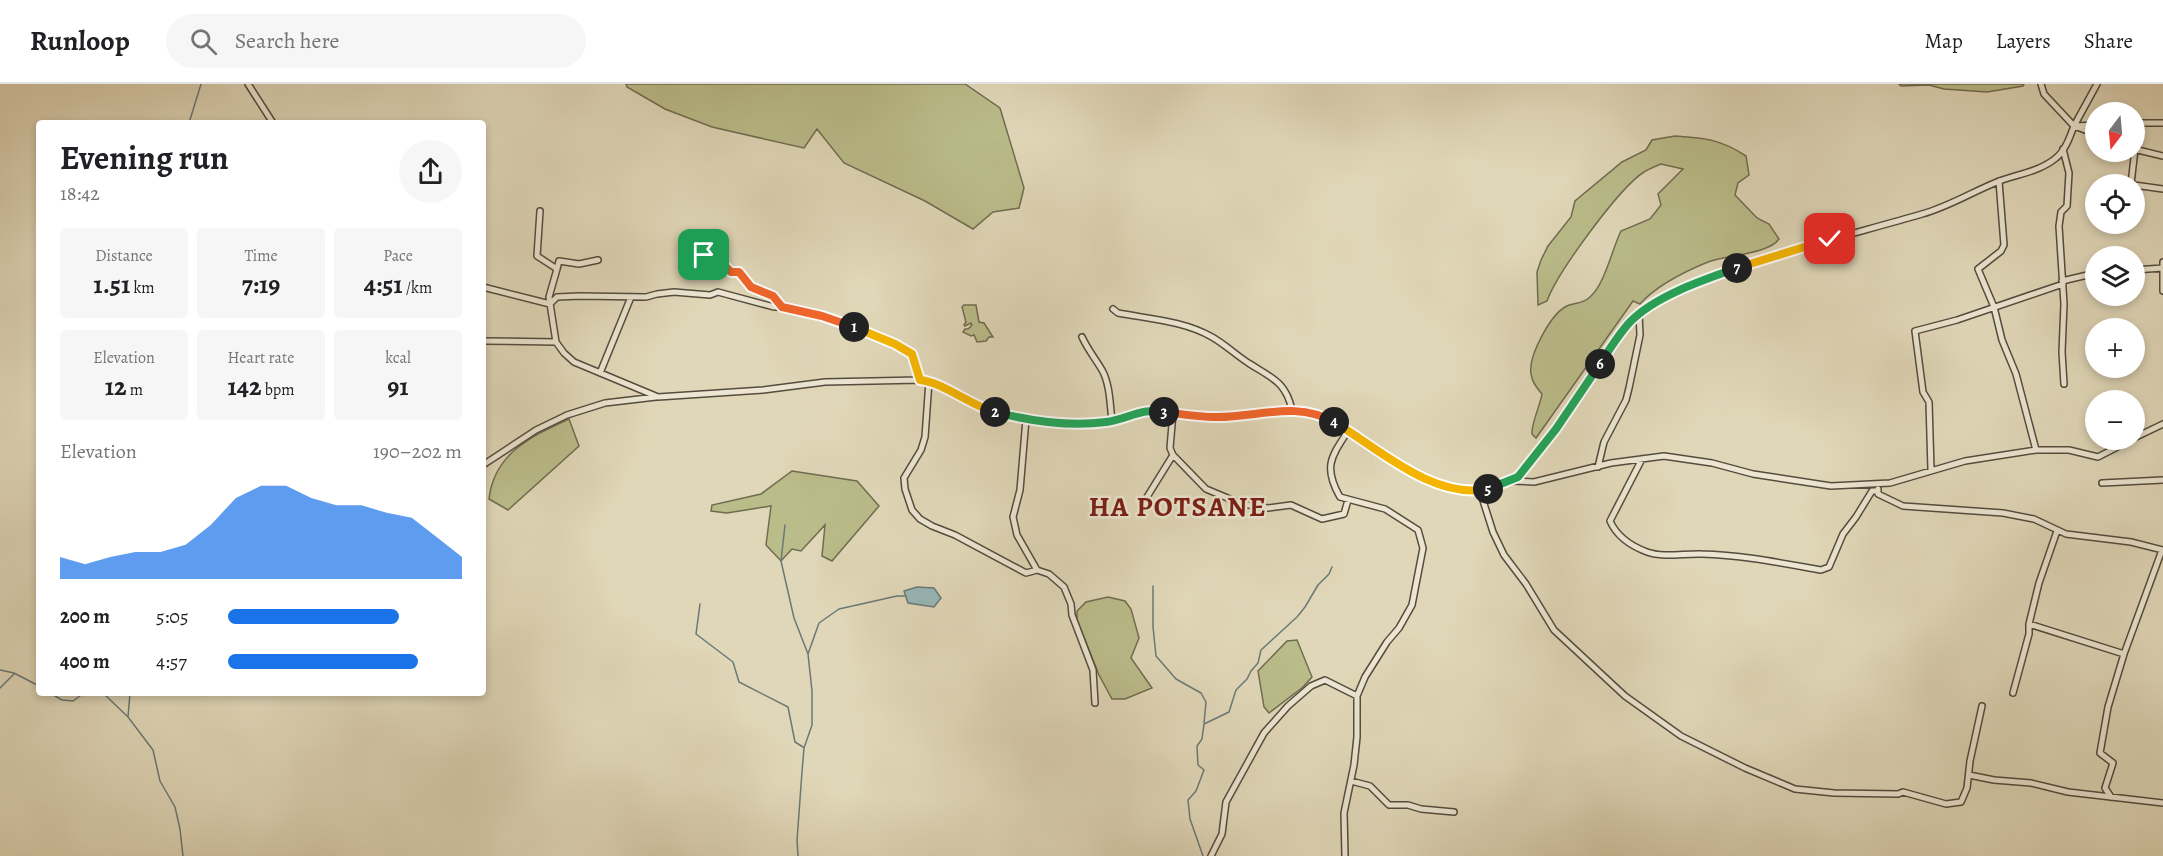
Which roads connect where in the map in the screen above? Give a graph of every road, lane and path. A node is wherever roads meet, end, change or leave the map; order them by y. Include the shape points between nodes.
1 (248, 84) edge
2 (2041, 84) edge
3 (2097, 84) edge
4 (271, 120) edge
5 (2145, 123) edge
6 (2163, 123) edge
7 (2074, 126) junction
8 (2085, 126) edge
9 (2085, 130) edge
10 (2063, 149) junction
11 (2145, 152) edge
12 (2163, 156) edge
13 (1999, 181) junction
14 (2145, 187) edge
15 (2163, 189) edge
16 (540, 212) dead end
17 (689, 244) dead end
18 (722, 251) dead end
19 (598, 261) dead end
20 (720, 261) junction
21 (2163, 266) edge
22 (2145, 268) edge
23 (557, 269) junction
24 (2085, 276) edge
25 (2062, 283) junction
26 (486, 288) edge
27 (2163, 291) edge
28 (631, 297) junction
29 (550, 304) junction
30 (782, 307) junction
31 (1994, 307) junction
32 (1113, 309) dead end
33 (1639, 314) junction
34 (1082, 337) dead end
35 (486, 340) edge
36 (556, 342) junction
37 (600, 373) junction
38 (920, 380) junction
39 (929, 381) junction
40 (2064, 384) dead end
41 (658, 397) junction
42 (1292, 410) junction
43 (1173, 413) junction
44 (1026, 418) junction
45 (1112, 421) junction
46 (2163, 424) edge
47 (1348, 431) junction
48 (2145, 433) edge
49 (2036, 450) junction
50 (2112, 450) edge
51 (1173, 455) junction
52 (1642, 459) junction
53 (486, 463) edge
54 (1598, 466) junction
55 (1931, 470) junction
56 (2163, 480) edge
57 (1512, 481) junction
58 (1879, 483) junction
59 (2102, 483) dead end
60 (1479, 491) junction
61 (1878, 491) junction
62 (1147, 497) dead end
63 (1348, 500) junction
64 (2057, 531) junction
65 (2162, 550) edge
66 (1037, 570) junction
67 (2029, 624) junction
68 (2124, 654) junction
69 (2013, 693) dead end
70 (1357, 696) junction
71 (1095, 703) dead end
72 (1982, 706) dead end
73 (1969, 775) junction
74 (1352, 780) junction
75 (2111, 797) junction
76 (2163, 803) edge
77 (1454, 812) dead end
78 (1211, 856) edge
79 (1345, 856) edge

1 - 4 street
2 - 7 street via 2044,94
3 - 7 street
5 - 6 street
7 - 8 street
7 - 9 street
7 - 10 street
10 - 13 street via 2038,169
10 - 25 street via 2069,173 2067,206 2061,212 2059,226
11 - 12 street
13 - 31 street via 2004,245 1978,269
13 - 33 street via 1924,214 1718,275
14 - 15 street
16 - 23 street via 537,256
17 - 20 street
18 - 20 street
19 - 23 street via 560,261
20 - 30 street via 731,272 739,272 751,287 773,296
21 - 22 street
21 - 27 street
23 - 29 street
24 - 25 street
25 - 31 street
25 - 40 street
26 - 29 street
28 - 29 street via 557,297
28 - 30 street via 718,292
28 - 37 street
29 - 36 street
30 - 38 street via 838,322 899,345 912,354
31 - 49 street
31 - 55 street via 1915,331 1923,392 1929,402
32 - 42 street via 1163,320 1212,337 1277,381 1288,394
33 - 54 street via 1640,334 1629,388 1604,442
33 - 57 street via 1628,324 1556,429
34 - 45 street via 1103,371
35 - 36 street
36 - 37 street via 574,362
37 - 41 street
38 - 39 street
38 - 41 street via 825,382
39 - 44 street via 984,409
39 - 66 street via 925,437 904,478 912,510 932,526 1026,573
41 - 53 street via 605,403 567,415
42 - 43 street via 1215,417
42 - 47 street via 1323,416
43 - 45 street via 1153,409
43 - 51 street
44 - 45 street via 1052,423
44 - 66 street via 1020,490 1013,517 1017,535
46 - 48 street
47 - 60 street via 1409,470 1443,486
47 - 63 street via 1331,458 1330,475 1340,497
49 - 50 street via 2069,450 2098,457
49 - 55 street
51 - 62 street
51 - 63 street via 1206,489 1242,504 1268,508 1291,505 1322,519 1344,514
52 - 54 street
52 - 58 street via 1672,457 1831,486
52 - 61 street via 1610,521 1615,532 1650,553 1748,557 1821,570 1829,567 1843,534 1872,491
54 - 57 street via 1534,482
55 - 58 street via 1908,479
56 - 59 street
57 - 60 street
58 - 61 street
60 - 73 street via 1504,555 1554,630 1625,696 1681,736 1795,789 1903,792 1952,804 1964,798
61 - 64 street via 1903,506 2003,513 2034,519
63 - 70 street via 1385,509 1405,521 1418,530 1423,548 1412,605
64 - 65 street
64 - 67 street
65 - 68 street
66 - 71 street via 1049,574 1068,596 1093,670
67 - 68 street
67 - 69 street
68 - 75 street via 2108,707 2100,753 2113,763 2105,788
70 - 74 street
70 - 78 street via 1325,680 1311,686 1288,706 1264,733 1235,783 1226,802 1222,834
72 - 73 street
73 - 75 street
74 - 77 street via 1370,786 1389,805
74 - 79 street via 1344,813
75 - 76 street

